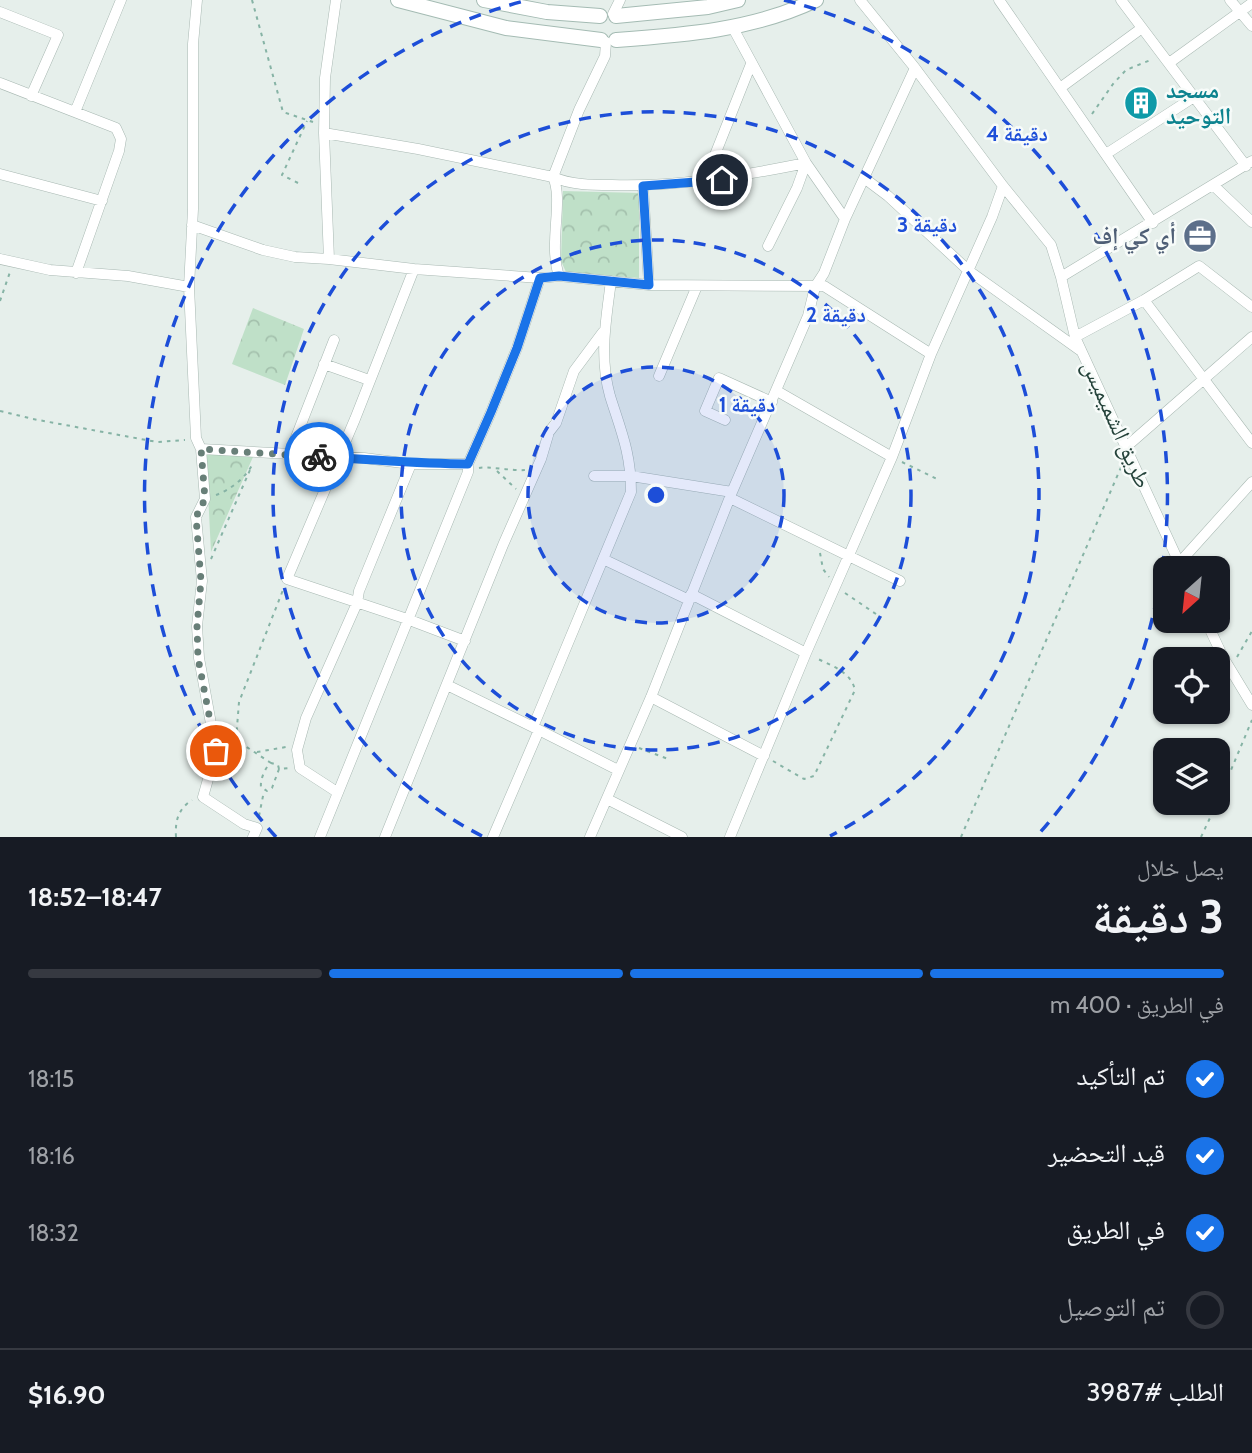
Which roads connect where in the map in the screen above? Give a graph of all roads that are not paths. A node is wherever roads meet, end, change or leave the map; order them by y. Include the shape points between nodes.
1 (121, 0) edge
2 (197, 0) edge
3 (336, 0) edge
4 (398, 0) edge
5 (620, 0) edge
6 (738, 0) edge
7 (816, 0) edge
8 (860, 0) edge
9 (999, 0) edge
10 (1121, 0) edge
11 (1230, 0) edge
12 (490, 1) edge
13 (1252, 3) edge
14 (710, 4) edge
15 (559, 6) edge
16 (1241, 11) junction
17 (0, 12) edge
18 (609, 16) junction
19 (1252, 26) edge
20 (733, 28) junction
21 (1142, 28) junction
22 (607, 40) junction
23 (1166, 59) junction
24 (751, 64) junction
25 (915, 68) junction
26 (0, 83) edge
27 (1060, 88) junction
28 (31, 96) junction
29 (1194, 97) junction
30 (75, 113) junction
31 (324, 130) junction
32 (1106, 154) junction
33 (806, 163) junction
34 (1249, 164) edge
35 (0, 174) edge
36 (553, 177) junction
37 (864, 178) junction
38 (705, 180) junction
39 (1213, 185) junction
40 (643, 186) junction
41 (1003, 186) junction
42 (102, 201) junction
43 (845, 219) junction
44 (1252, 222) edge
45 (1153, 223) junction
46 (192, 225) junction
47 (768, 246) dead end
48 (0, 259) edge
49 (329, 259) junction
50 (414, 268) junction
51 (969, 271) junction
52 (76, 273) junction
53 (559, 276) junction
54 (1061, 277) junction
55 (540, 278) junction
56 (611, 281) junction
57 (649, 285) junction
58 (697, 286) junction
59 (189, 287) junction
60 (814, 287) junction
61 (1144, 300) junction
62 (1252, 307) edge
63 (603, 332) junction
64 (1075, 337) junction
65 (1252, 337) edge
66 (334, 340) dead end
67 (931, 354) junction
68 (1085, 354) junction
69 (324, 364) junction
70 (659, 376) dead end
71 (1205, 379) junction
72 (369, 380) junction
73 (777, 391) junction
74 (772, 402) junction
75 (725, 420) dead end
76 (1252, 443) edge
77 (1126, 447) junction
78 (201, 449) junction
79 (289, 455) junction
80 (338, 457) junction
81 (891, 457) junction
82 (411, 464) junction
83 (468, 468) junction
84 (594, 476) dead end
85 (631, 476) junction
86 (1252, 482) edge
87 (731, 495) junction
88 (849, 554) junction
89 (1177, 556) edge
90 (1189, 556) edge
91 (603, 559) junction
92 (900, 581) dead end
93 (690, 597) junction
94 (357, 603) junction
95 (407, 619) junction
96 (1212, 634) edge
97 (465, 641) junction
98 (806, 653) junction
99 (447, 685) junction
100 (651, 697) junction
101 (1252, 705) edge
102 (536, 728) junction
103 (764, 756) junction
104 (618, 770) junction
105 (337, 792) junction
106 (607, 799) junction
107 (255, 833) edge
108 (320, 837) edge
109 (385, 837) edge
110 (493, 837) edge
111 (590, 837) edge
112 (682, 837) edge
113 (730, 837) edge

1 - 30 street
2 - 46 street via 192,44
3 - 31 street via 325,78
4 - 22 main road via 506,28
5 - 18 street
6 - 14 main road
7 - 20 main road
8 - 25 street, طريق الشميميس
9 - 27 street
10 - 21 street
11 - 16 street
12 - 15 main road
13 - 16 street
14 - 18 main road
15 - 18 main road
16 - 19 street
16 - 23 street
17 - 28 street via 58,36
18 - 22 main road via 594,25 594,31
18 - 22 main road via 622,27 620,36
20 - 22 main road
20 - 24 street
21 - 23 street
21 - 27 street
22 - 36 street via 605,55
23 - 29 street
24 - 33 street
24 - 38 street
25 - 37 street
25 - 41 street, طريق الشميميس
26 - 28 street
27 - 32 street
28 - 30 street
29 - 32 street
29 - 34 street
30 - 42 street via 116,128 121,139
31 - 36 street
31 - 49 street
32 - 45 street
33 - 38 street
33 - 43 street
33 - 47 street
34 - 39 street
35 - 42 street
36 - 40 street via 564,182
36 - 53 street via 557,186 554,262
37 - 43 street
37 - 51 street
38 - 40 street
39 - 44 street
39 - 45 street
40 - 57 street
41 - 51 street
41 - 54 street, طريق الشميميس via 1051,245
42 - 52 street
43 - 60 street
45 - 54 street
46 - 49 street via 263,250
46 - 59 street
48 - 52 street
49 - 50 street
50 - 55 street
50 - 72 street
51 - 67 street
51 - 68 street
52 - 59 street
53 - 55 street
53 - 56 street
54 - 64 street, طريق الشميميس
55 - 83 street
56 - 57 street
56 - 63 street
57 - 58 street
58 - 60 street
58 - 70 street
59 - 78 street via 196,438
60 - 67 street via 824,286
60 - 73 street via 808,316
61 - 62 street via 1199,266
61 - 64 street
61 - 71 street
63 - 85 street via 610,395
63 - 97 street via 574,371
64 - 68 street, طريق الشميميس
65 - 71 street
66 - 69 street
67 - 81 street
68 - 77 street, طريق الشميميس
69 - 72 street
69 - 79 street
71 - 76 street
71 - 77 street
72 - 80 street
73 - 74 street
73 - 81 street
74 - 75 street via 719,378 705,411
74 - 87 street
77 - 89 street, طريق الشميميس
78 - 79 street
78 - 107 street via 205,499 196,517 201,581 198,658 216,751 203,797
79 - 80 street
80 - 82 street
80 - 94 street via 287,579
81 - 88 street
82 - 83 street
82 - 94 street
83 - 95 street
84 - 85 street
85 - 87 street
85 - 91 street via 631,492
86 - 90 street
87 - 88 street
87 - 93 street
88 - 92 street
88 - 98 street
91 - 93 street
91 - 102 street
93 - 98 street
93 - 100 street
94 - 95 street
94 - 105 street via 306,718 297,750 300,768
95 - 97 street
95 - 105 street
96 - 101 street
97 - 99 street
98 - 103 street
99 - 102 street
99 - 109 street
100 - 103 street
100 - 104 street
102 - 104 street
102 - 110 street
103 - 113 street
104 - 106 street
105 - 108 street
106 - 111 street
106 - 112 street

